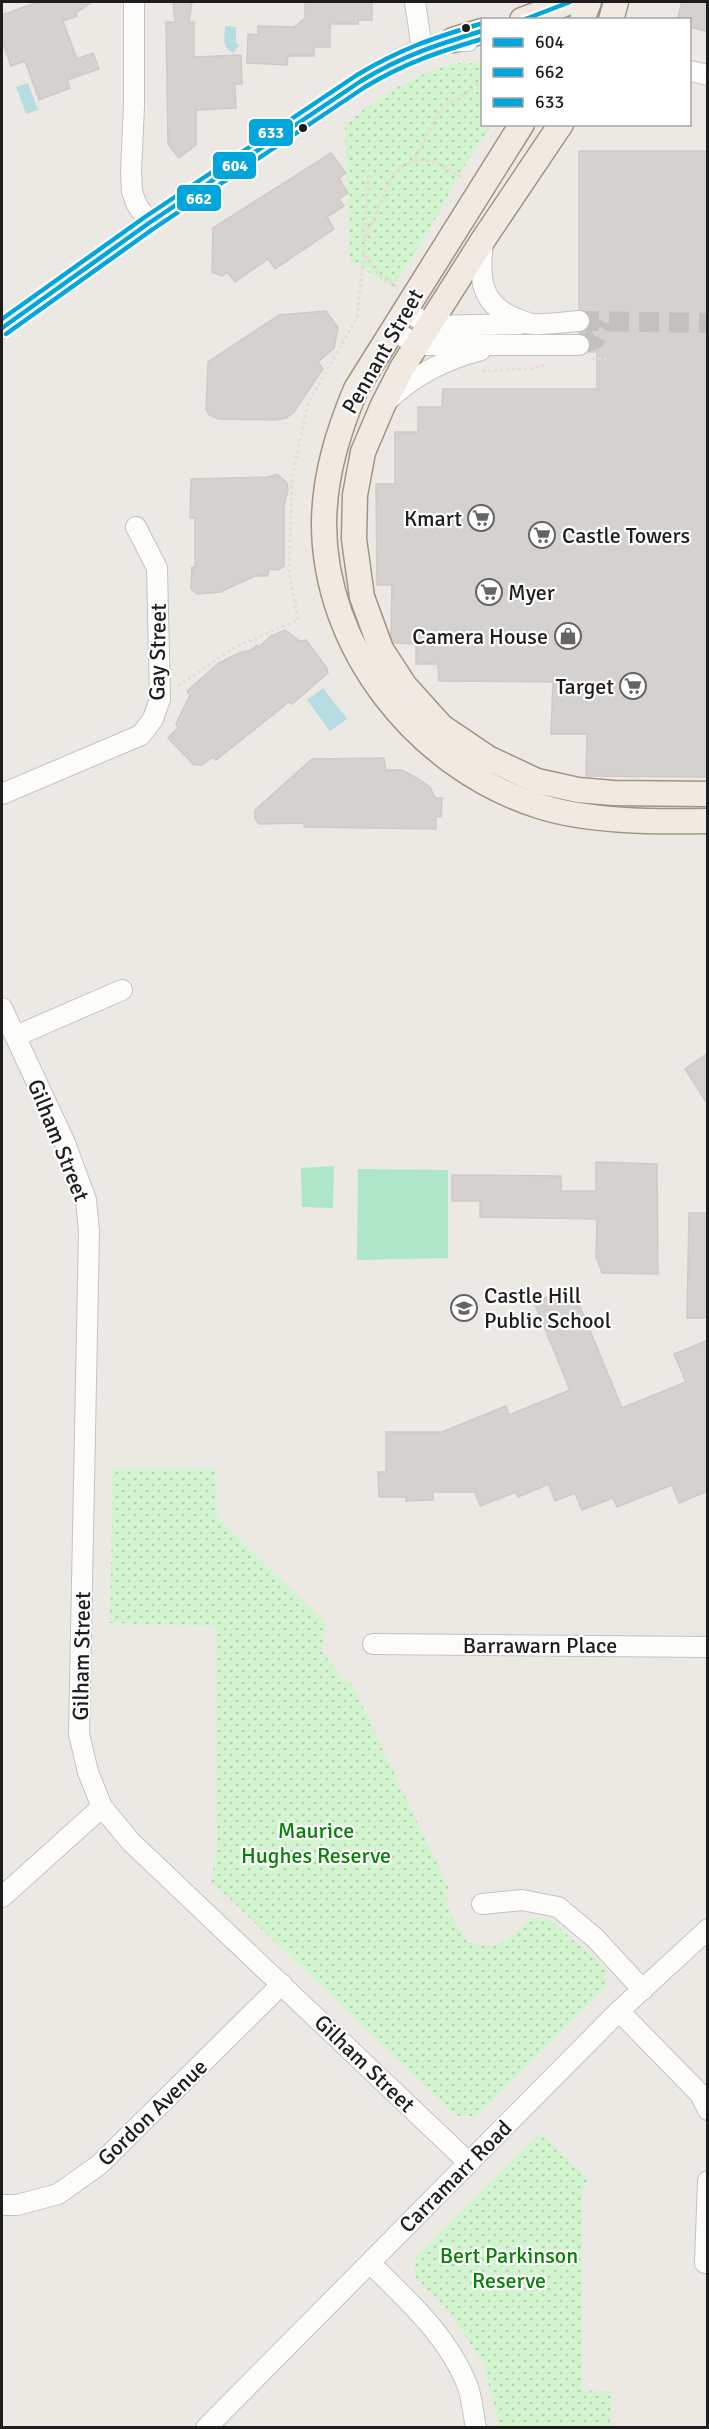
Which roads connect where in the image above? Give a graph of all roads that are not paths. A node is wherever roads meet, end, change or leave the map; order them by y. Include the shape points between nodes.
1 (134, 2) edge
2 (415, 2) edge
3 (570, 2) edge
4 (589, 2) edge
5 (616, 2) edge
6 (527, 18) edge
7 (583, 18) edge
8 (612, 18) edge
9 (481, 32) edge
10 (453, 40) junction
11 (481, 43) edge
12 (422, 49) junction
13 (691, 71) edge
14 (708, 75) edge
15 (560, 126) edge
16 (515, 130) edge
17 (149, 223) junction
18 (483, 240) junction
19 (399, 310) junction
20 (579, 321) tunnel mouth
21 (532, 324) junction
22 (2, 328) edge
23 (424, 335) junction
24 (501, 344) junction
25 (583, 352) tunnel mouth
26 (383, 405) junction
27 (136, 527) dead end
28 (2, 794) edge
29 (708, 794) edge
30 (708, 821) edge
31 (122, 990) dead end
32 (2, 1008) edge
33 (15, 1036) junction
34 (373, 1644) dead end
35 (708, 1647) edge
36 (102, 1808) junction
37 (2, 1898) edge
38 (482, 1904) dead end
39 (708, 1929) edge
40 (282, 1984) junction
41 (642, 1990) junction
42 (620, 2011) junction
43 (708, 2110) edge
44 (469, 2163) junction
45 (708, 2181) edge
46 (2, 2205) edge
47 (370, 2262) junction
48 (705, 2264) dead end
49 (206, 2427) edge
50 (476, 2427) edge

1 - 17 street via 130,171 137,206
2 - 12 street
3 - 6 main road
4 - 7 main road
5 - 8 main road
9 - 10 main road
10 - 11 main road
10 - 12 street
12 - 17 street via 361,81
13 - 14 street
15 - 18 main road, Pennant Street
16 - 19 main road, Pennant Street
17 - 22 street
18 - 21 street via 480,269 482,286 490,300 504,314
18 - 23 main road, Pennant Street
19 - 23 street
19 - 30 main road, Pennant Street via 356,389 328,469 324,522 328,569 344,625 361,659 412,729 439,754 495,788 537,806 593,817
20 - 21 street
21 - 23 street
23 - 24 street
23 - 26 main road, Pennant Street
24 - 25 street
24 - 26 street via 468,353 426,372
26 - 29 main road, Pennant Street via 363,452 355,495 354,538 362,597 381,649 405,686 442,727 488,758 537,781 613,793
27 - 28 street, Gay Street via 157,568 160,699 153,719 141,735
31 - 33 street
32 - 33 street, Gilham Street
33 - 36 street, Gilham Street via 65,1143 86,1200 79,1734
34 - 35 street, Barrawarn Place
36 - 37 street
36 - 40 street, Gilham Street via 131,1842
38 - 41 street via 522,1900 558,1907 595,1938
39 - 41 street, Carramarr Road
40 - 44 street, Gilham Street
40 - 46 street, Gordon Avenue via 99,2165 58,2194
41 - 42 street, Carramarr Road
42 - 43 street via 700,2094
42 - 44 street, Carramarr Road
44 - 47 street, Carramarr Road
45 - 48 street
47 - 49 street, Carramarr Road
47 - 50 street via 446,2344 467,2384

